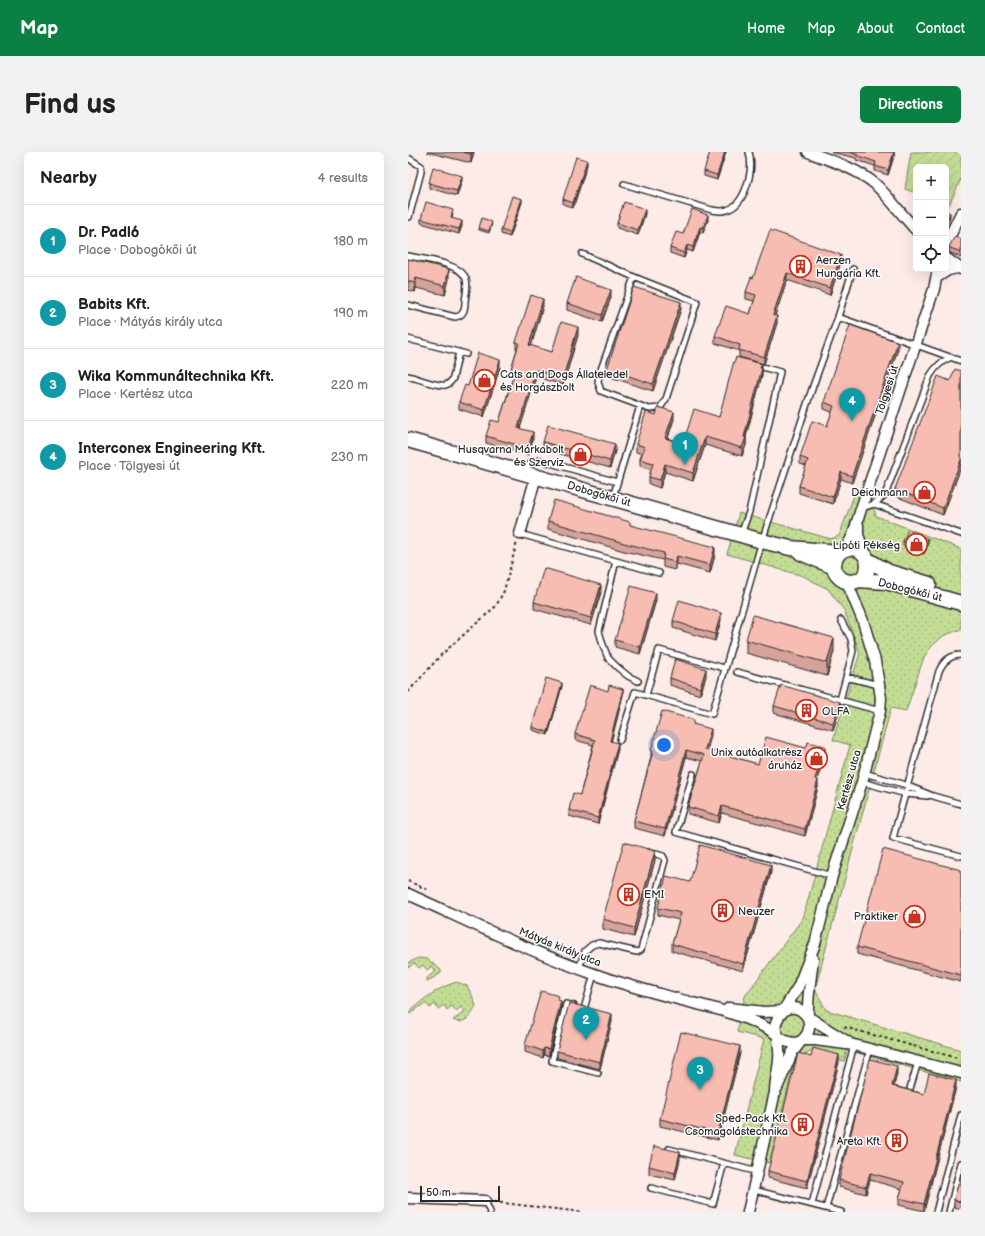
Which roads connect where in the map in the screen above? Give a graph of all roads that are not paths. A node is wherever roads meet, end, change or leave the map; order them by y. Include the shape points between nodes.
1 (749, 152) edge
2 (808, 152) edge
3 (408, 158) edge
4 (624, 184) dead end
5 (961, 213) edge
6 (409, 217) edge
7 (913, 227) edge
8 (949, 238) edge
9 (582, 254) dead end
10 (408, 256) edge
11 (949, 260) edge
12 (960, 268) edge
13 (853, 269) dead end
14 (938, 273) edge
15 (634, 277) junction
16 (408, 305) edge
17 (838, 317) junction
18 (408, 339) edge
19 (915, 344) junction
20 (459, 352) junction
21 (466, 354) dead end
22 (951, 357) junction
23 (961, 361) edge
24 (750, 364) edge
25 (408, 376) edge
26 (640, 406) junction
27 (408, 440) edge
28 (530, 474) junction
29 (617, 482) junction
30 (612, 498) junction
31 (874, 504) junction
32 (859, 514) junction
33 (520, 534) joint
34 (961, 534) edge
35 (741, 535) junction
36 (762, 541) junction
37 (790, 548) junction
38 (843, 550) junction
39 (866, 557) junction
40 (616, 561) junction
41 (834, 567) junction
42 (659, 573) dead end
43 (854, 581) junction
44 (602, 588) edge
45 (609, 590) junction
46 (961, 594) edge
47 (961, 603) edge
48 (841, 620) dead end
49 (961, 655) edge
50 (724, 668) junction
51 (736, 672) dead end
52 (846, 677) junction
53 (638, 681) dead end
54 (879, 685) junction
55 (646, 695) junction
56 (840, 700) junction
57 (880, 711) junction
58 (620, 740) dead end
59 (693, 774) dead end
60 (863, 777) junction
61 (908, 786) junction
62 (906, 794) junction
63 (934, 796) junction
64 (961, 804) edge
65 (643, 851) edge
66 (961, 856) edge
67 (832, 876) junction
68 (408, 894) edge
69 (815, 944) junction
70 (579, 968) junction
71 (594, 974) junction
72 (709, 1007) junction
73 (584, 1009) junction
74 (591, 1010) edge
75 (783, 1011) junction
76 (808, 1018) junction
77 (778, 1035) junction
78 (802, 1040) junction
79 (854, 1045) junction
80 (870, 1049) junction
81 (918, 1062) junction
82 (961, 1073) edge
83 (598, 1074) dead end
84 (775, 1092) junction
85 (909, 1092) edge
86 (961, 1115) edge
87 (669, 1149) edge
88 (724, 1163) junction
89 (961, 1163) edge
90 (758, 1172) junction
91 (651, 1188) dead end
92 (754, 1190) junction
93 (408, 1198) edge
94 (485, 1201) joint
95 (812, 1204) junction
96 (826, 1208) junction
97 (490, 1212) edge
98 (748, 1212) edge
99 (841, 1212) edge
100 (936, 1212) edge
101 (949, 1212) edge

1 - 4 lane via 751,168 748,185 739,201 722,212
2 - 7 street via 862,174 883,192
3 - 6 lane via 421,166
5 - 8 street
9 - 15 lane
10 - 16 lane via 456,268 464,274 467,283 463,312 458,317
11 - 12 street
12 - 14 street
13 - 17 lane
14 - 19 street, Tölgyesi út
15 - 26 lane via 598,382 601,391
15 - 26 lane via 697,302 666,399 660,408 649,409
17 - 19 lane
17 - 36 lane
18 - 20 lane
19 - 22 lane
19 - 32 street, Tölgyesi út
20 - 21 lane
20 - 25 lane via 449,384 442,385
22 - 23 lane
22 - 31 lane via 941,362 930,376 885,495
24 - 35 lane via 780,372 749,512
26 - 29 lane
27 - 28 main road, Dobogókői út
28 - 29 lane via 528,464 540,460
28 - 30 main road, Dobogókői út
28 - 33 street
29 - 30 lane
30 - 35 main road, Dobogókői út
31 - 32 lane
31 - 34 lane
32 - 38 street, Tölgyesi út via 853,535
32 - 39 street, Tölgyesi út via 858,535
33 - 40 lane
35 - 36 main road, Dobogókői út
36 - 37 main road, Dobogókői út
36 - 50 lane
37 - 38 main road, Dobogókői út
37 - 41 main road, Dobogókői út
38 - 39 main road via 856,548
38 - 41 main road via 835,560
39 - 43 main road via 869,566 867,572 864,577
39 - 46 main road, Dobogókői út via 889,572
40 - 42 lane
40 - 45 lane
41 - 43 main road via 838,576
43 - 47 main road, Dobogókői út via 886,582
43 - 54 street, Kertész utca
44 - 45 lane
45 - 53 lane via 599,631 603,646 608,658 628,676
48 - 52 lane via 851,639 853,651
49 - 61 lane via 952,656 942,664
50 - 55 lane via 659,650
50 - 55 lane via 712,714
51 - 56 lane
52 - 54 lane
52 - 56 lane
54 - 57 street, Kertész utca
55 - 58 lane via 635,692
56 - 57 lane
57 - 60 street, Kertész utca
59 - 67 lane via 676,832
60 - 61 lane
60 - 62 lane
60 - 67 street, Kertész utca
61 - 62 lane
61 - 63 lane
62 - 63 lane
62 - 66 lane via 893,838
63 - 64 lane
65 - 70 lane via 663,856 665,860 641,950 637,952 599,943 592,945 585,950
67 - 69 street, Kertész utca
68 - 70 street, Mátyás király utca via 539,953
69 - 75 street, Kertész utca via 798,988
69 - 76 street, Kertész utca via 808,989
70 - 71 street, Mátyás király utca
71 - 72 street, Mátyás király utca
71 - 73 lane
72 - 75 street, Mátyás király utca via 764,1012
72 - 77 street, Mátyás király utca via 765,1026
73 - 74 lane
73 - 83 lane via 566,1004 552,1061
75 - 76 street via 794,1008 805,1013
75 - 77 street via 776,1021
76 - 78 street via 809,1030
76 - 79 street
77 - 78 street via 791,1043
77 - 84 street via 780,1047
78 - 79 street
78 - 84 street via 792,1053
79 - 80 street
79 - 95 lane
80 - 81 street
80 - 96 lane
81 - 82 street
81 - 85 lane
84 - 90 street
86 - 100 lane
87 - 88 lane
88 - 90 lane
88 - 91 lane via 713,1204
89 - 101 lane
90 - 92 street
92 - 95 lane
92 - 98 street
93 - 94 street
94 - 97 lane
95 - 96 lane
96 - 99 lane

